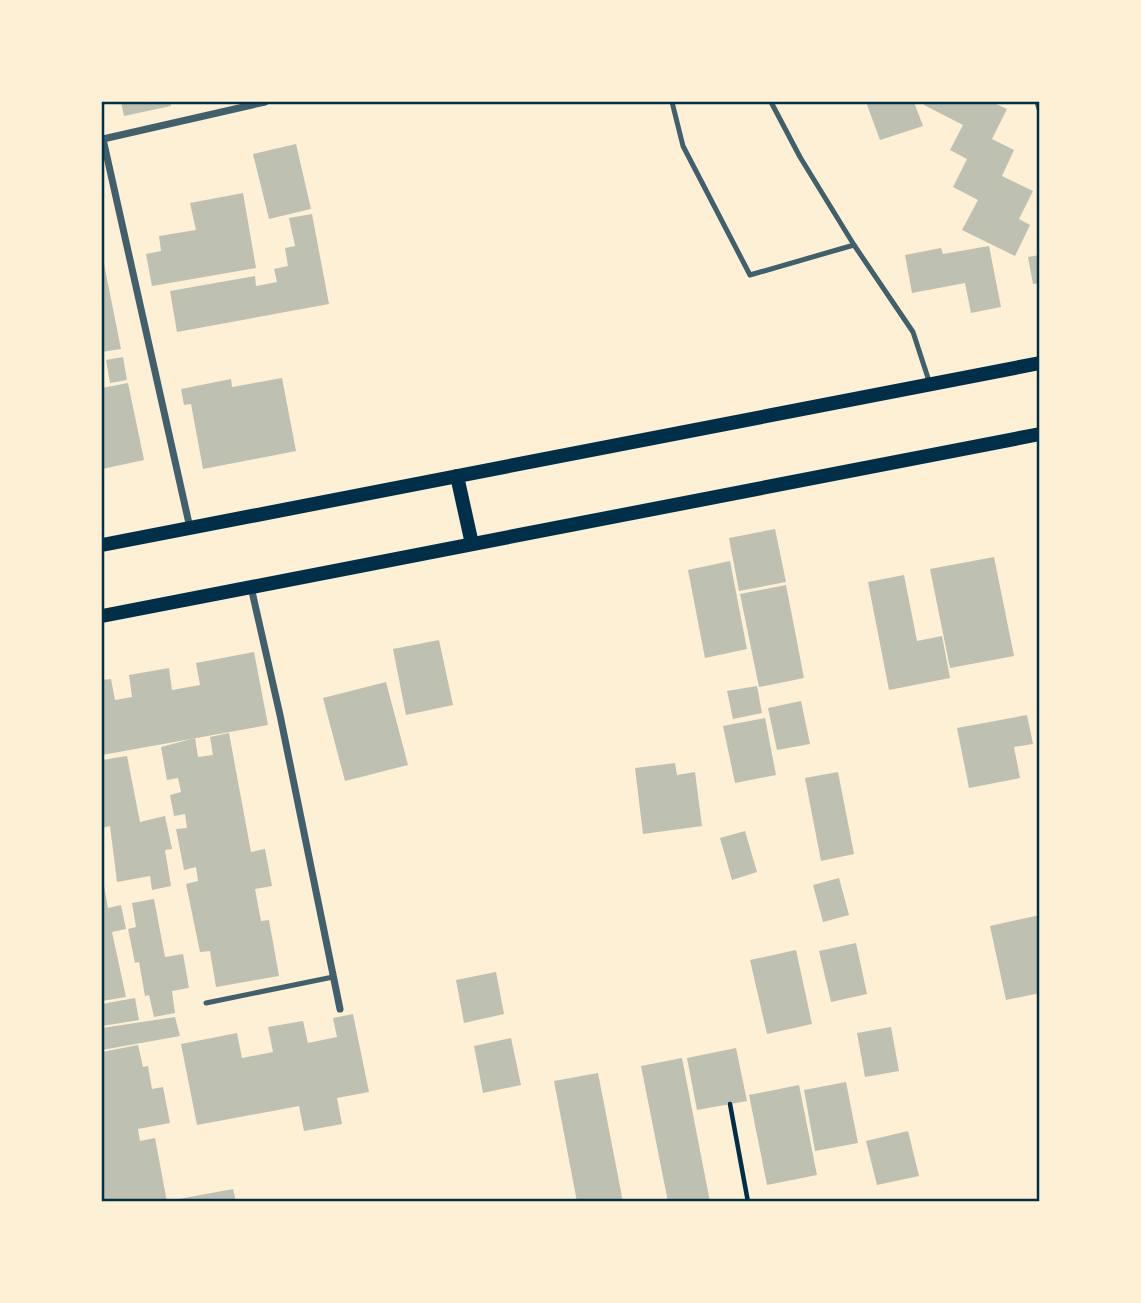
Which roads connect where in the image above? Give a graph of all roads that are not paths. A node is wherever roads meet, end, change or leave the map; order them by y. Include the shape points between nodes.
1 (265, 102) edge
2 (672, 102) edge
3 (771, 102) edge
4 (1037, 102) edge
5 (1040, 112) edge
6 (854, 244) junction
7 (1040, 363) edge
8 (930, 384) junction
9 (1040, 434) edge
10 (457, 476) junction
11 (190, 528) junction
12 (472, 544) junction
13 (102, 545) edge
14 (251, 587) junction
15 (102, 616) edge
16 (333, 977) junction
17 (206, 1003) dead end
18 (340, 1009) dead end

1 - 11 street via 103,139
2 - 6 lane via 683,146 750,275
3 - 6 lane
4 - 5 lane
6 - 8 lane via 913,332
7 - 8 main road
8 - 10 main road
9 - 12 main road
10 - 11 main road
10 - 12 main road
11 - 13 main road
12 - 14 main road
14 - 15 main road
14 - 16 street
16 - 17 lane
16 - 18 street

